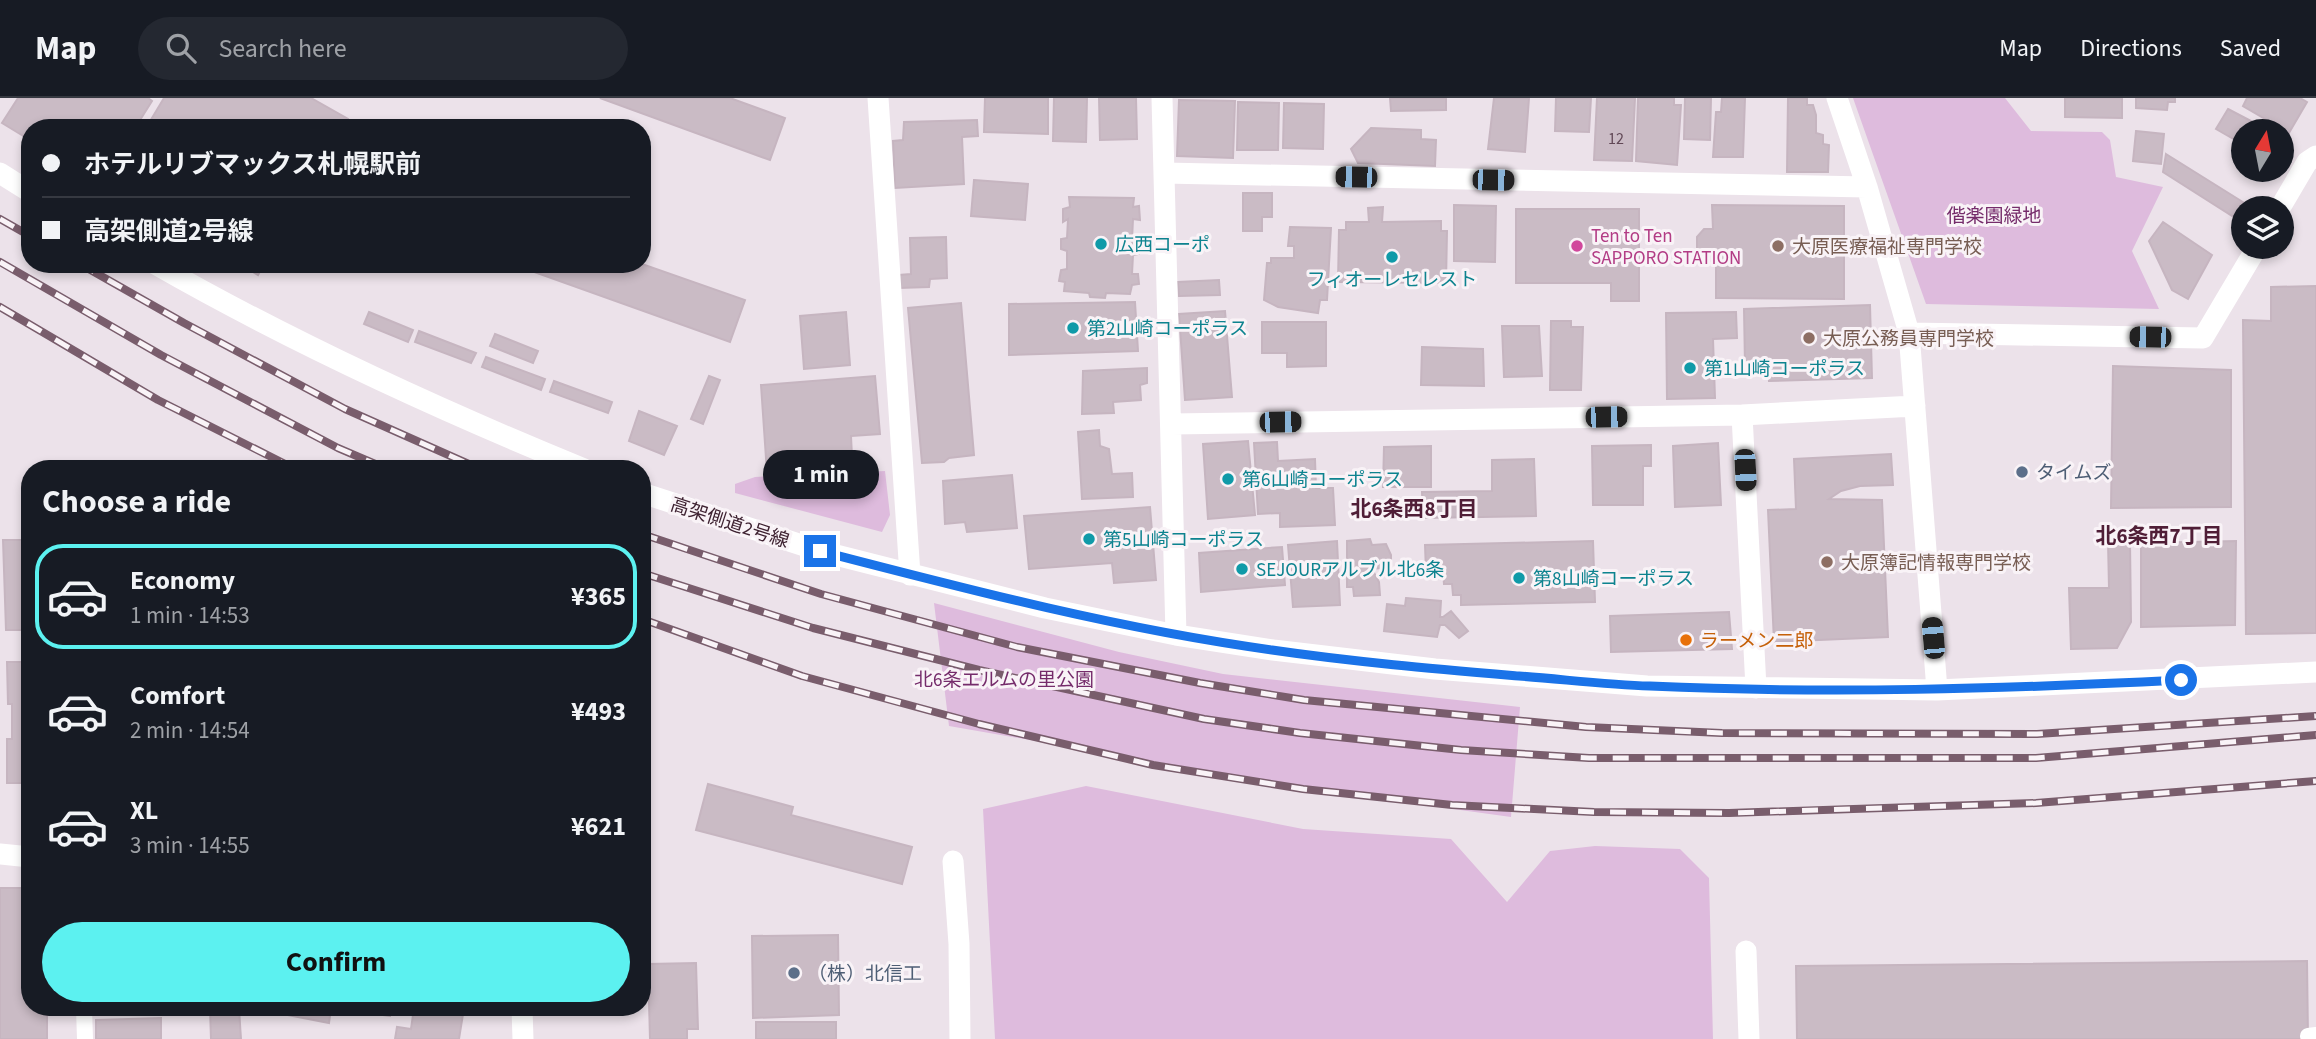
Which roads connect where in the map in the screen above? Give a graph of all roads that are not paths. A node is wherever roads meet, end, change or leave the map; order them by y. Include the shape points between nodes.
1 (878, 98) edge
2 (1162, 98) edge
3 (1837, 98) edge
4 (2316, 156) edge
5 (0, 173) edge
6 (1164, 173) junction
7 (21, 186) edge
8 (1867, 187) junction
9 (2287, 196) edge
10 (2250, 259) edge
11 (171, 273) edge
12 (1909, 333) junction
13 (1915, 406) junction
14 (1742, 415) junction
15 (1172, 424) junction
16 (563, 460) edge
17 (651, 496) edge
18 (910, 575) junction
19 (1176, 635) junction
20 (2316, 672) edge
21 (1756, 688) junction
22 (1937, 690) junction
23 (0, 854) edge
24 (21, 856) edge
25 (953, 861) dead end
26 (1746, 951) dead end
27 (84, 1016) edge
28 (522, 1016) edge
29 (85, 1039) edge
30 (523, 1039) edge
31 (960, 1039) edge
32 (1749, 1039) edge

1 - 18 street
2 - 6 street
3 - 8 street
4 - 9 street via 2307,162
5 - 7 street
6 - 8 street
6 - 15 street
8 - 12 street
10 - 12 street via 2203,338
11 - 16 street via 382,383
12 - 13 street
13 - 14 street
13 - 22 street
14 - 15 street
14 - 21 street
15 - 19 street
17 - 18 street, 高架側道2号線
18 - 19 street, 高架側道2号線
19 - 21 street, 高架側道2号線 via 1435,669 1647,686
20 - 22 street, 高架側道2号線
21 - 22 street, 高架側道2号線
23 - 24 street
25 - 31 street
26 - 32 street
27 - 29 lane
28 - 30 street

